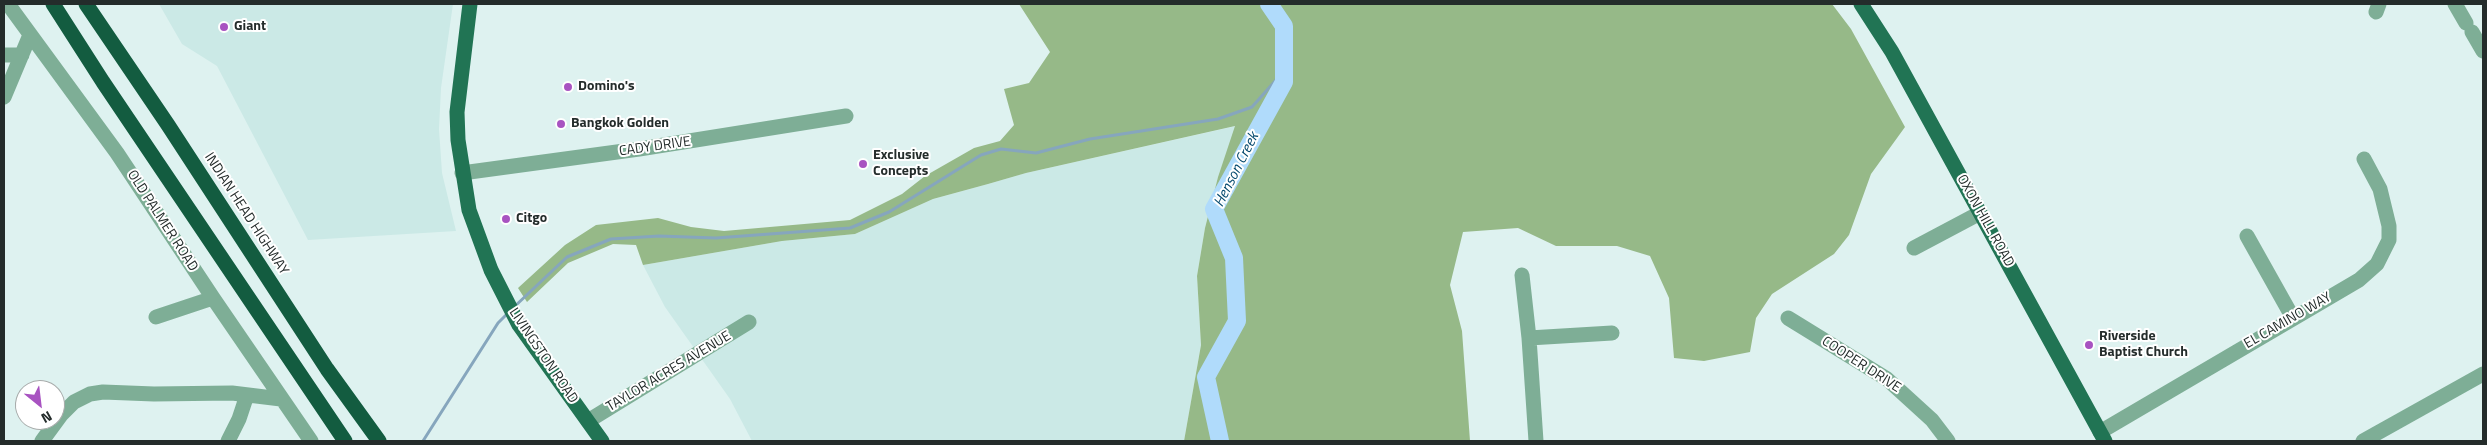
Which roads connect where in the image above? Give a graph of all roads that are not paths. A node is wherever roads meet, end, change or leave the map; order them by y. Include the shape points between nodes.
1 (8, 4) edge
2 (53, 4) edge
3 (86, 4) edge
4 (470, 4) edge
5 (1861, 4) edge
6 (2455, 4) edge
7 (30, 34) junction
8 (2483, 51) edge
9 (4, 55) edge
10 (22, 55) junction
11 (4, 97) edge
12 (846, 116) dead end
13 (2364, 159) dead end
14 (462, 173) junction
15 (1980, 212) junction
16 (2247, 236) dead end
17 (1914, 248) dead end
18 (1522, 275) dead end
19 (212, 298) junction
20 (156, 317) dead end
21 (1788, 318) dead end
22 (2292, 318) junction
23 (750, 322) dead end
24 (1612, 333) dead end
25 (1529, 338) junction
26 (2483, 374) edge
27 (247, 395) junction
28 (281, 399) junction
29 (588, 421) junction
30 (2102, 437) edge
31 (308, 440) edge
32 (42, 441) edge
33 (228, 441) edge
34 (345, 441) edge
35 (379, 441) edge
36 (602, 441) edge
37 (1536, 441) edge
38 (1948, 441) edge
39 (2364, 441) edge

1 - 7 street, OLD PALMER ROAD
2 - 34 highway
3 - 35 highway, INDIAN HEAD HIGHWAY via 327,369
4 - 14 main road, LIVINGSTON ROAD via 457,112
5 - 15 main road, OXON HILL ROAD via 1892,52
6 - 8 street
7 - 10 street
7 - 19 street, OLD PALMER ROAD via 117,153
9 - 10 street
10 - 11 street
12 - 14 street, CADY DRIVE via 639,150
13 - 22 street, EL CAMINO WAY via 2386,208 2389,240 2384,253 2359,280
14 - 29 main road, LIVINGSTON ROAD via 479,242 502,293 516,319
15 - 17 street
15 - 30 main road, OXON HILL ROAD
16 - 22 street
18 - 25 street
19 - 20 street
19 - 28 street, OLD PALMER ROAD
21 - 38 street, COOPER DRIVE via 1887,379 1932,420
22 - 30 street, EL CAMINO WAY
23 - 29 street, TAYLOR ACRES AVENUE
24 - 25 street
25 - 37 street
26 - 39 street
27 - 28 street
27 - 32 street via 90,394 74,402
27 - 33 street
28 - 31 street, OLD PALMER ROAD
29 - 36 main road, LIVINGSTON ROAD

